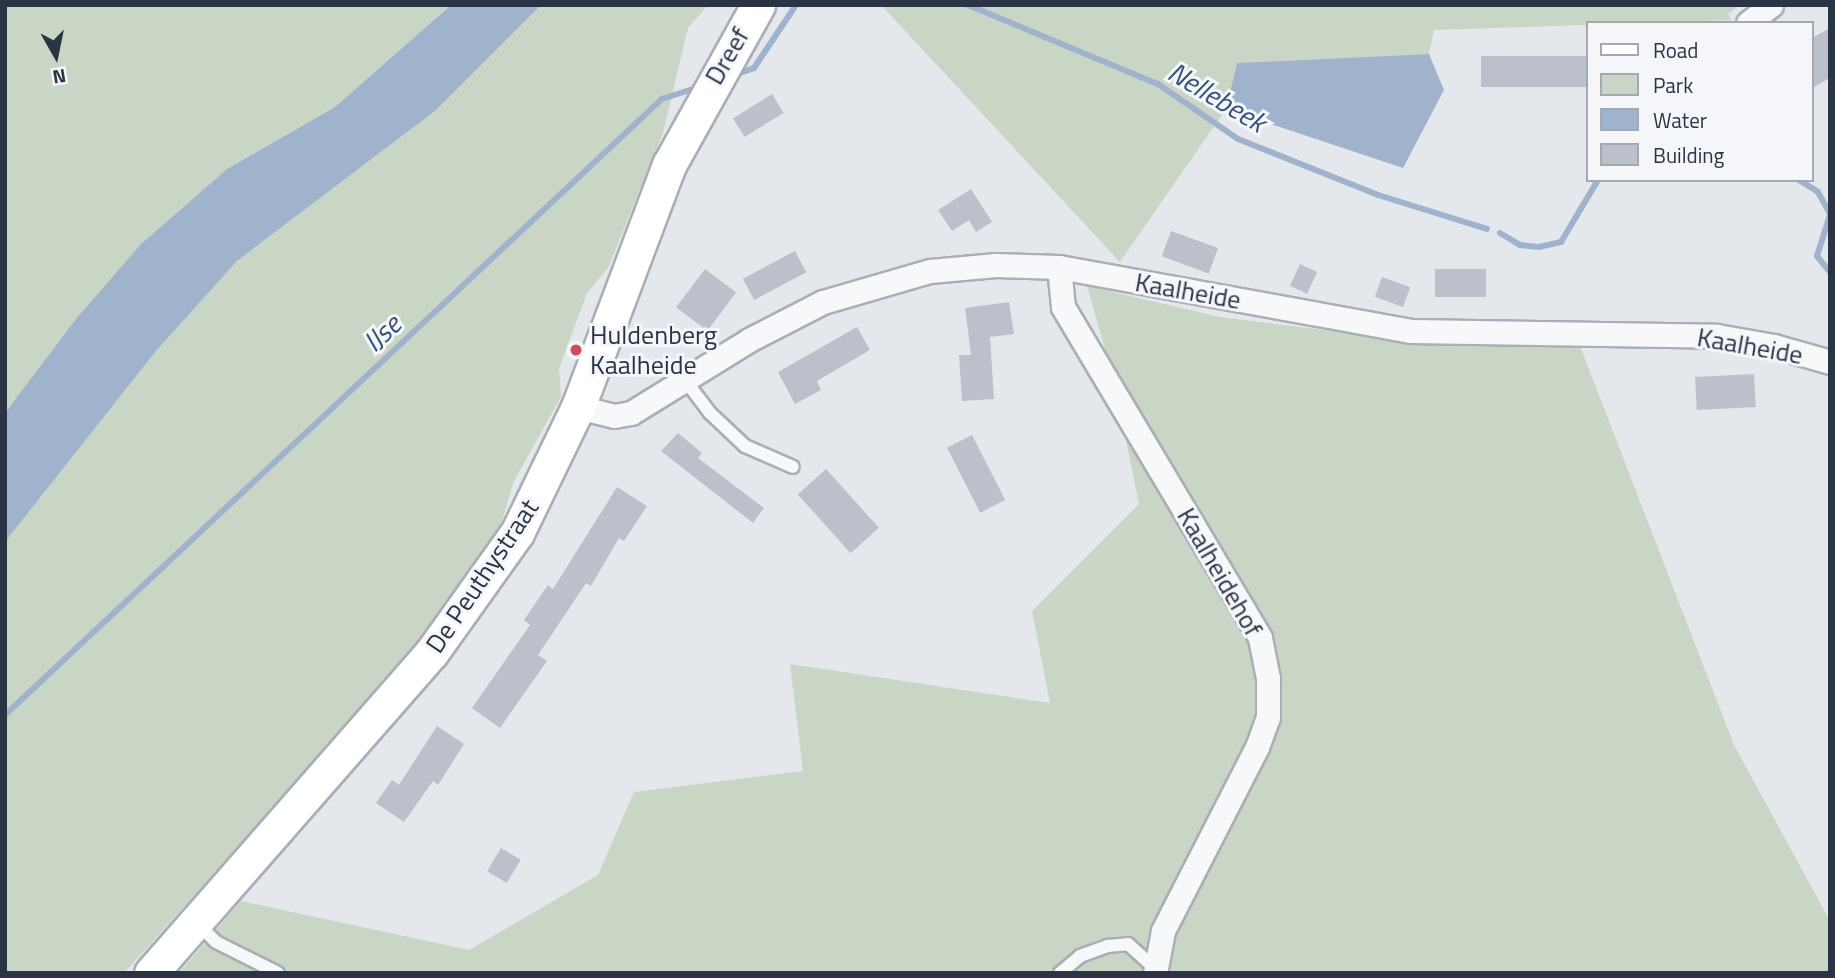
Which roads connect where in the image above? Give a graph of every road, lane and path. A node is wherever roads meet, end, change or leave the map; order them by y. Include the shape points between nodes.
1 (758, 5) edge
2 (1771, 5) edge
3 (1751, 21) edge
4 (698, 108) joint
5 (1059, 267) junction
6 (1830, 362) edge
7 (685, 380) junction
8 (578, 407) junction
9 (793, 467) dead end
10 (196, 922) junction
11 (1156, 971) edge
12 (151, 973) edge
13 (278, 973) edge
14 (1060, 973) edge

1 - 4 main road, Dreef
2 - 3 street
4 - 8 main road, De Peuthystraat via 669,165
5 - 6 street, Kaalheide via 1410,331 1717,336
5 - 7 street, Kaalheide via 996,265 930,271 872,285 824,302 749,340
5 - 11 street, Kaalheidehof via 1063,307 1260,638 1268,678 1268,717 1257,747 1163,930
7 - 8 street, Kaalheide via 631,413 614,416
7 - 9 lane via 710,413 745,446
8 - 10 main road, De Peuthystraat via 545,481 483,585 376,720
10 - 12 main road, De Peuthystraat
10 - 13 lane via 216,942
11 - 14 lane, Kaalheidehof via 1128,944 1080,956

